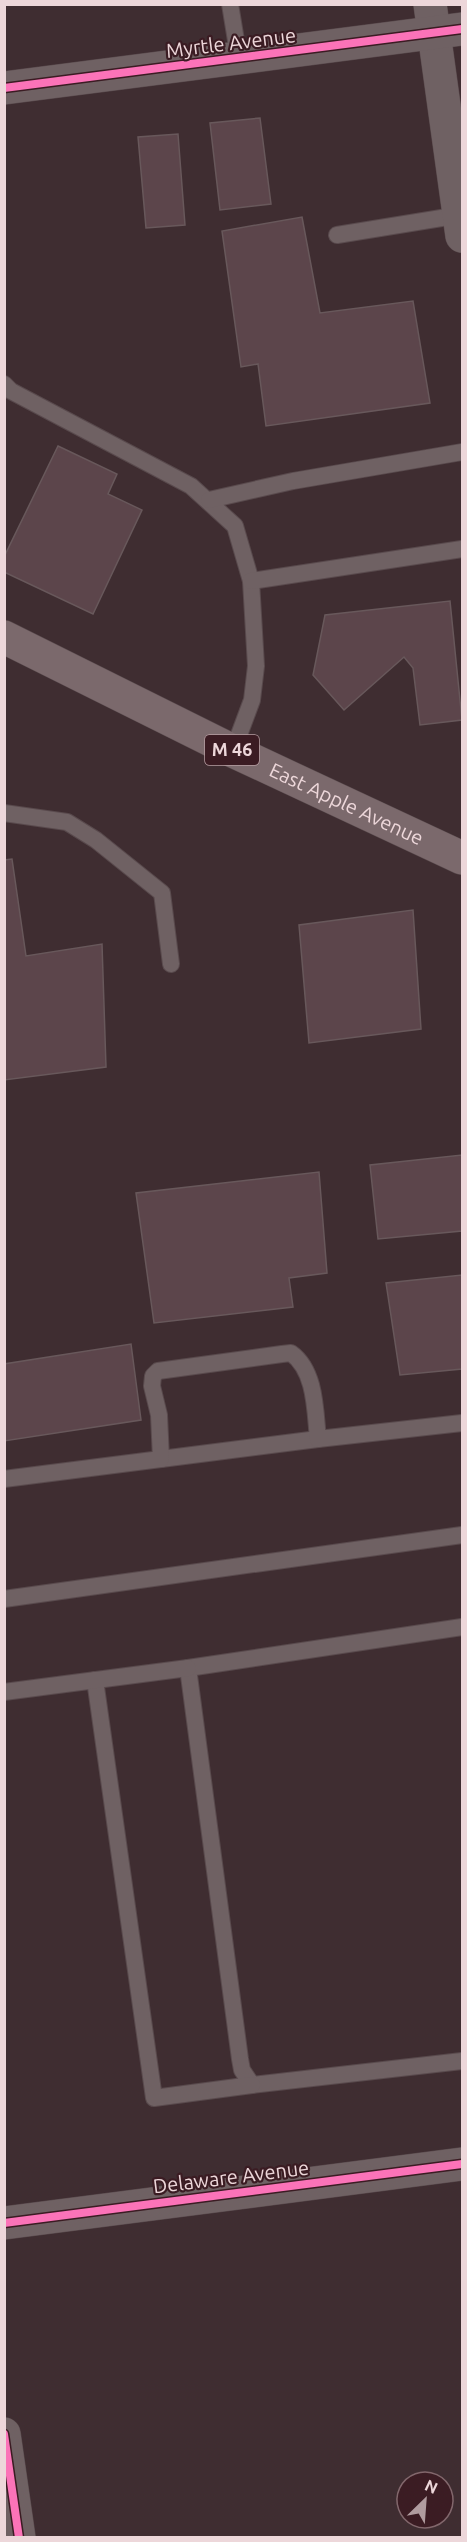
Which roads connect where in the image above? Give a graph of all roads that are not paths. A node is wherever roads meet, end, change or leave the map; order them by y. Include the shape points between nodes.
1 (230, 4) edge
2 (442, 22) edge
3 (239, 58) junction
4 (4, 88) edge
5 (461, 225) edge
6 (337, 235) dead end
7 (4, 384) edge
8 (462, 452) edge
9 (208, 500) junction
10 (462, 549) edge
11 (251, 581) junction
12 (4, 637) edge
13 (233, 751) junction
14 (4, 813) edge
15 (462, 858) edge
16 (171, 964) dead end
17 (462, 1423) edge
18 (318, 1439) junction
19 (161, 1459) junction
20 (4, 1479) edge
21 (462, 1535) edge
22 (4, 1599) edge
23 (462, 1627) edge
24 (188, 1668) junction
25 (95, 1680) junction
26 (4, 1692) edge
27 (462, 2061) edge
28 (252, 2085) junction
29 (462, 2164) edge
30 (4, 2223) edge
31 (4, 2434) edge
32 (19, 2538) edge

1 - 3 lane
2 - 3 street, Myrtle Avenue
2 - 5 street
3 - 4 street, Myrtle Avenue
5 - 6 lane
7 - 9 lane via 191,486
8 - 9 lane
9 - 11 lane via 235,526
10 - 11 lane
11 - 13 lane via 256,666 252,700
12 - 13 main road, East Apple Avenue / M 46
13 - 15 main road, East Apple Avenue / M 46
14 - 16 lane via 67,822 162,893
17 - 18 lane
18 - 19 lane
18 - 19 lane via 303,1361 291,1353 282,1354 158,1371 152,1386 159,1415
19 - 20 lane
21 - 22 lane
23 - 24 lane
24 - 25 lane
24 - 28 lane via 240,2059
25 - 26 lane
25 - 28 lane via 153,2098
27 - 28 lane
29 - 30 street, Delaware Avenue
31 - 32 street

